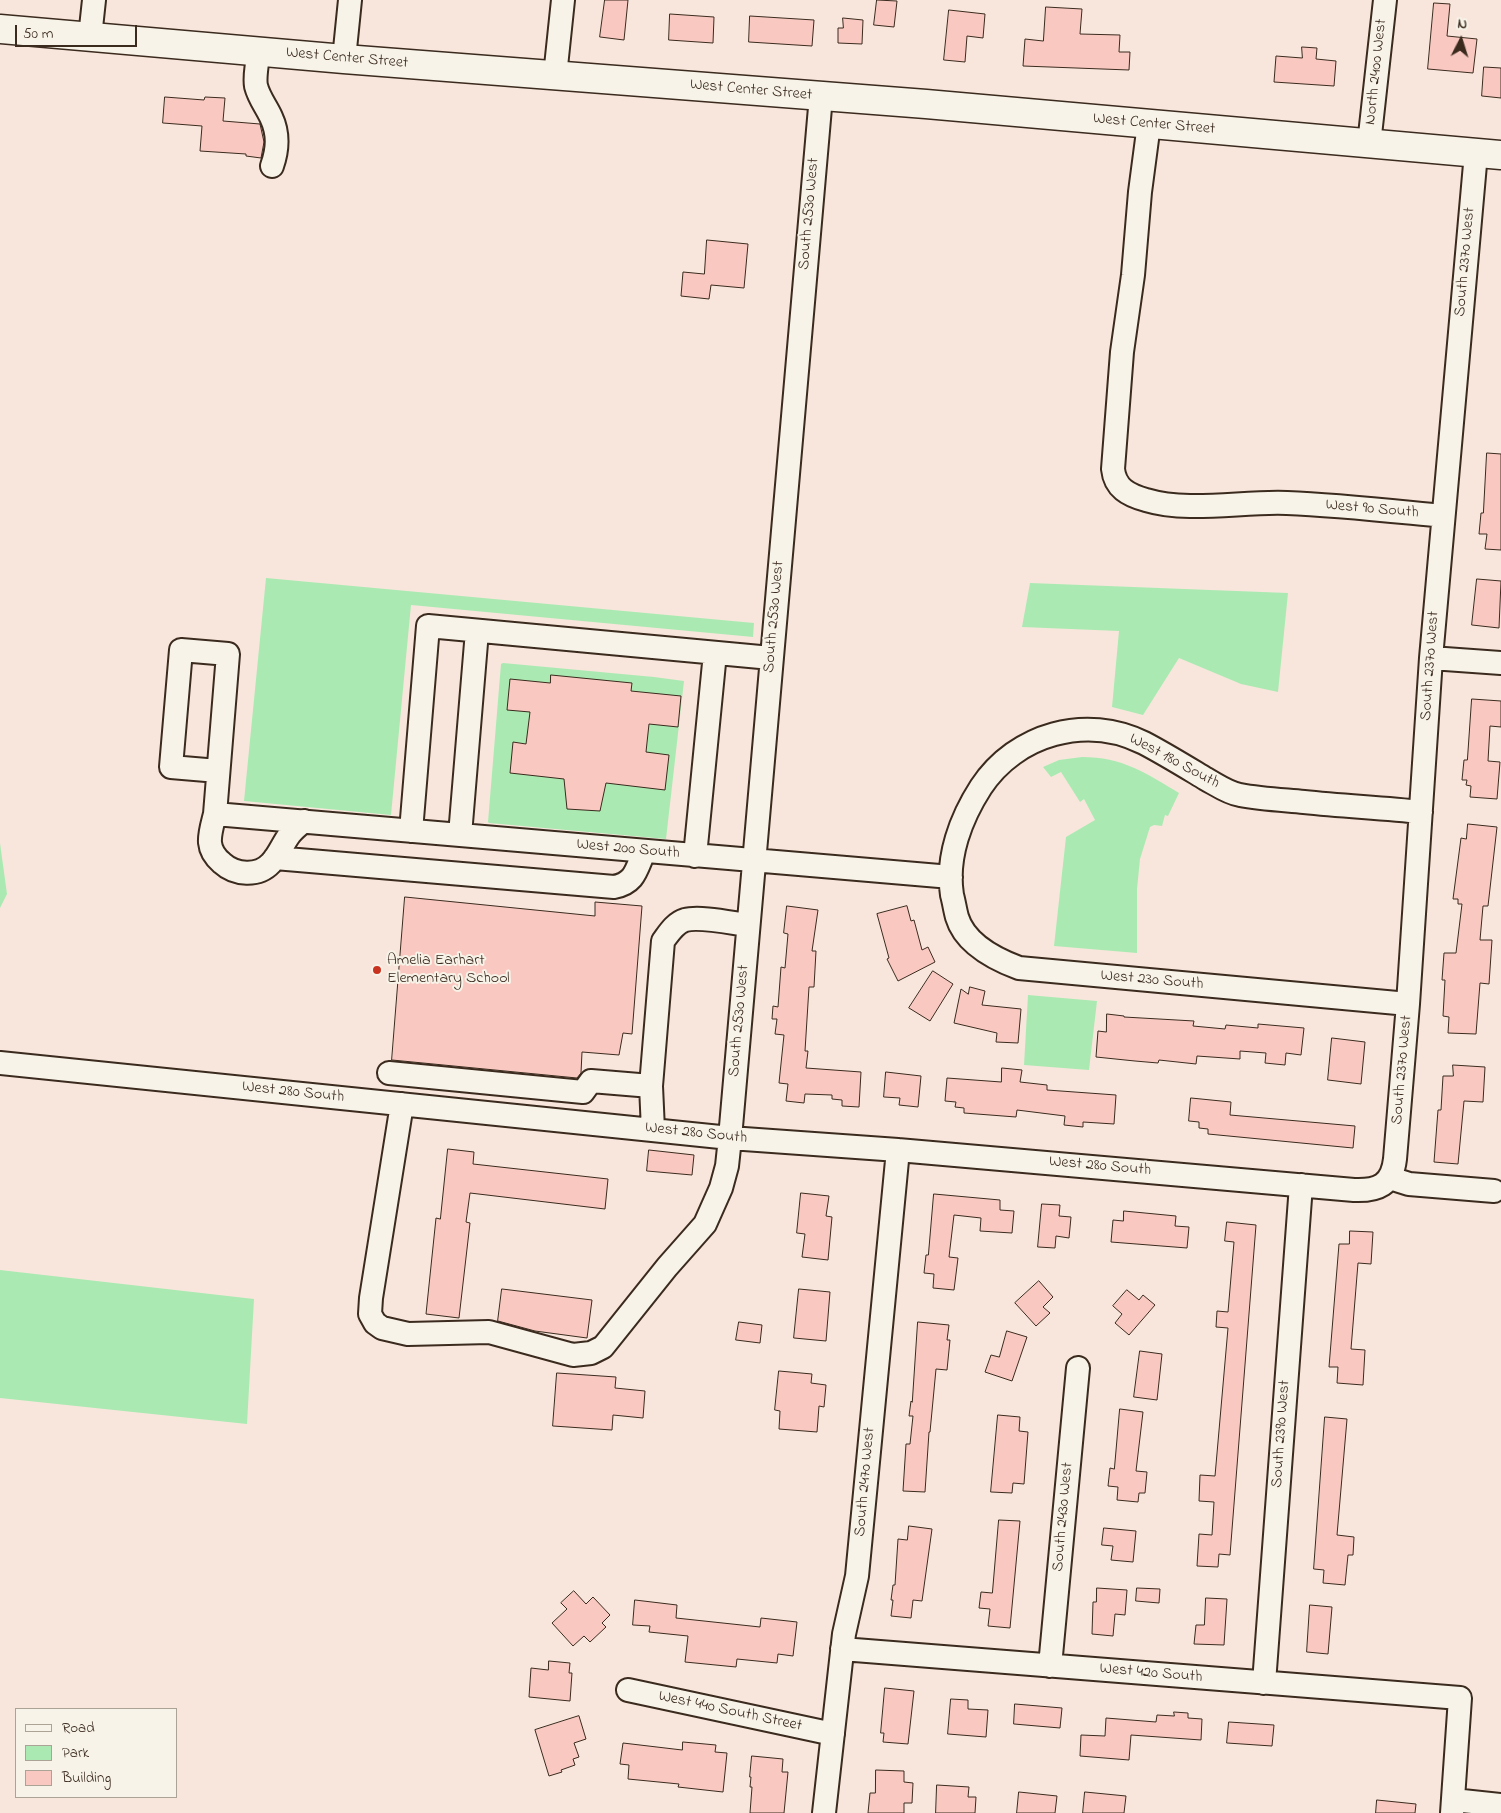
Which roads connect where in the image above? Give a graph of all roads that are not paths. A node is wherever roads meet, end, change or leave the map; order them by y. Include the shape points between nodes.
1 (94, 0) edge
2 (350, 0) edge
3 (563, 0) edge
4 (1386, 0) edge
5 (0, 29) edge
6 (90, 37) junction
7 (258, 52) junction
8 (344, 59) junction
9 (556, 76) junction
10 (820, 96) junction
11 (1148, 124) junction
12 (1369, 144) junction
13 (1489, 154) edge
14 (272, 166) dead end
15 (1443, 516) junction
16 (477, 631) junction
17 (715, 653) junction
18 (771, 658) junction
19 (1431, 658) junction
20 (1501, 663) edge
21 (218, 771) junction
22 (1421, 812) junction
23 (214, 814) junction
24 (304, 822) junction
25 (411, 831) junction
26 (460, 835) junction
27 (644, 852) junction
28 (695, 856) junction
29 (275, 858) junction
30 (753, 862) junction
31 (951, 877) junction
32 (748, 925) junction
33 (1408, 1004) junction
34 (0, 1063) edge
35 (389, 1074) dead end
36 (651, 1086) junction
37 (402, 1104) junction
38 (653, 1130) junction
39 (730, 1138) junction
40 (898, 1150) junction
41 (1390, 1178) junction
42 (1301, 1185) junction
43 (1494, 1191) dead end
44 (1078, 1368) dead end
45 (842, 1649) junction
46 (1050, 1666) junction
47 (1264, 1683) junction
48 (628, 1690) dead end
49 (833, 1734) junction
50 (1501, 1805) edge
51 (1452, 1807) edge
52 (824, 1813) edge

1 - 6 street
2 - 8 street
3 - 9 street
4 - 12 street, North 2400 West
5 - 6 main road, West Center Street
6 - 7 main road, West Center Street
7 - 8 main road, West Center Street
7 - 14 street via 255,84 277,133 277,151
8 - 9 main road, West Center Street
9 - 10 main road, West Center Street
10 - 11 main road, West Center Street
10 - 18 street, South 2530 West
11 - 12 main road, West Center Street
11 - 15 street, West 90 South via 1134,275 1122,352 1114,479 1128,494 1164,503 1193,506 1286,503
12 - 13 main road, West Center Street
13 - 15 street, South 2370 West
15 - 19 street, South 2370 West
16 - 17 street
16 - 25 street via 428,626
16 - 26 street
17 - 18 street
17 - 28 street
18 - 30 street, South 2530 West
19 - 20 street
19 - 22 street, South 2370 West
21 - 21 street via 228,654 182,650 171,767
21 - 23 street
22 - 31 street, West 180 South via 1239,795 1126,736 1086,730 1060,732 1034,740 1013,752 984,782 958,833
22 - 33 street, South 2370 West
23 - 24 street, West 200 South
23 - 29 street via 210,848 215,858 226,867 248,873 270,865
24 - 25 street, West 200 South
24 - 29 street via 291,832
25 - 26 street, West 200 South
26 - 27 street, West 200 South
27 - 28 street, West 200 South
27 - 29 street via 632,878 625,885 614,887
28 - 30 street, West 200 South
30 - 31 street, West 200 South
30 - 32 street, South 2530 West
31 - 33 street, West 230 South via 957,916 966,933 987,953 1019,968
32 - 36 street via 684,920 671,929 663,941
32 - 39 street, South 2530 West
33 - 41 street, South 2370 West via 1395,1159
34 - 37 street, West 280 South
35 - 36 street via 583,1092 591,1080
36 - 38 street
37 - 38 street, West 280 South
37 - 39 street, South 2530 West via 371,1298 370,1314 375,1323 382,1328 408,1334 489,1332 573,1355 603,1348 705,1224 721,1188
38 - 39 street, West 280 South
39 - 40 street, West 280 South
40 - 42 street, West 280 South
40 - 45 street, South 2470 West via 857,1576
41 - 42 street, West 280 South via 1380,1186 1366,1190
41 - 43 street via 1409,1184
42 - 47 street, South 2390 West
44 - 46 street, South 2430 West
45 - 46 street, West 420 South
45 - 49 street, South 2470 West
46 - 47 street, West 420 South
47 - 51 street, West 420 South via 1460,1698
48 - 49 street, West 440 South Street
49 - 52 street, South 2470 West
50 - 51 street

